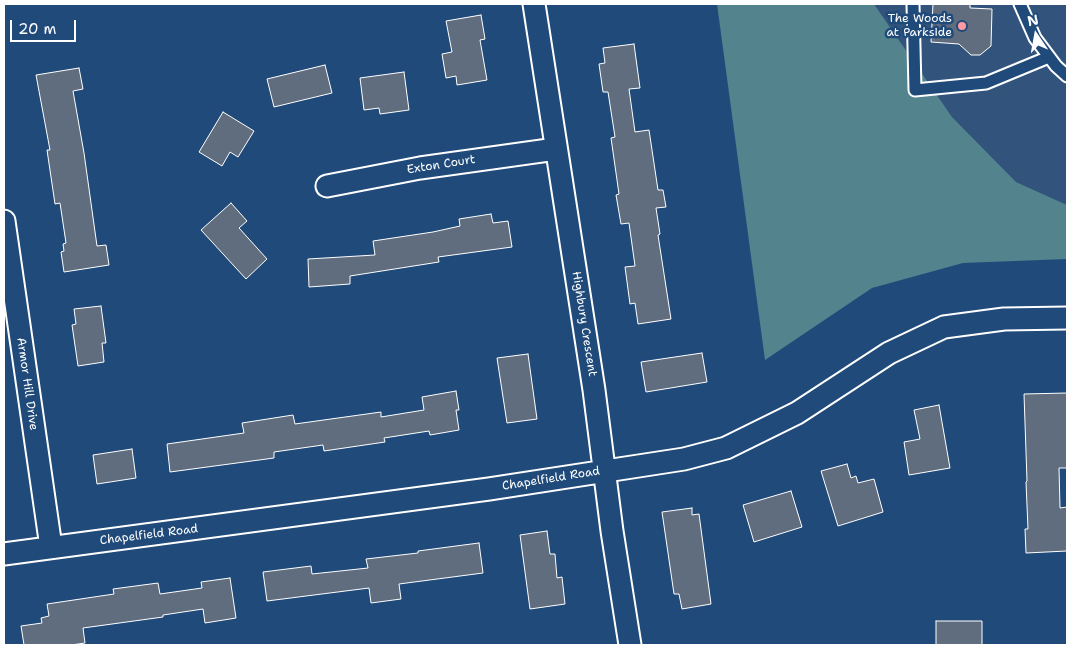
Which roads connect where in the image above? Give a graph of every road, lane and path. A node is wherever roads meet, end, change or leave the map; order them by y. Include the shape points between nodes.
1 (534, 4) edge
2 (912, 4) edge
3 (1020, 4) edge
4 (1049, 57) junction
5 (1067, 76) edge
6 (556, 149) junction
7 (326, 186) dead end
8 (4, 221) edge
9 (1067, 318) edge
10 (604, 471) junction
11 (51, 548) junction
12 (4, 554) edge
13 (630, 645) edge

1 - 6 street, Highbury Crescent
2 - 4 lane via 915,90 986,83
3 - 4 lane via 1035,38
4 - 5 lane
6 - 7 street, Exton Court via 420,168
6 - 10 street, Highbury Crescent
8 - 11 street, Armor Hill Drive
9 - 10 street, Chapelfield Road via 1004,320 944,327 889,353 797,413 726,448 684,459
10 - 11 street, Chapelfield Road
10 - 13 street, Highbury Crescent
11 - 12 street, Chapelfield Road

